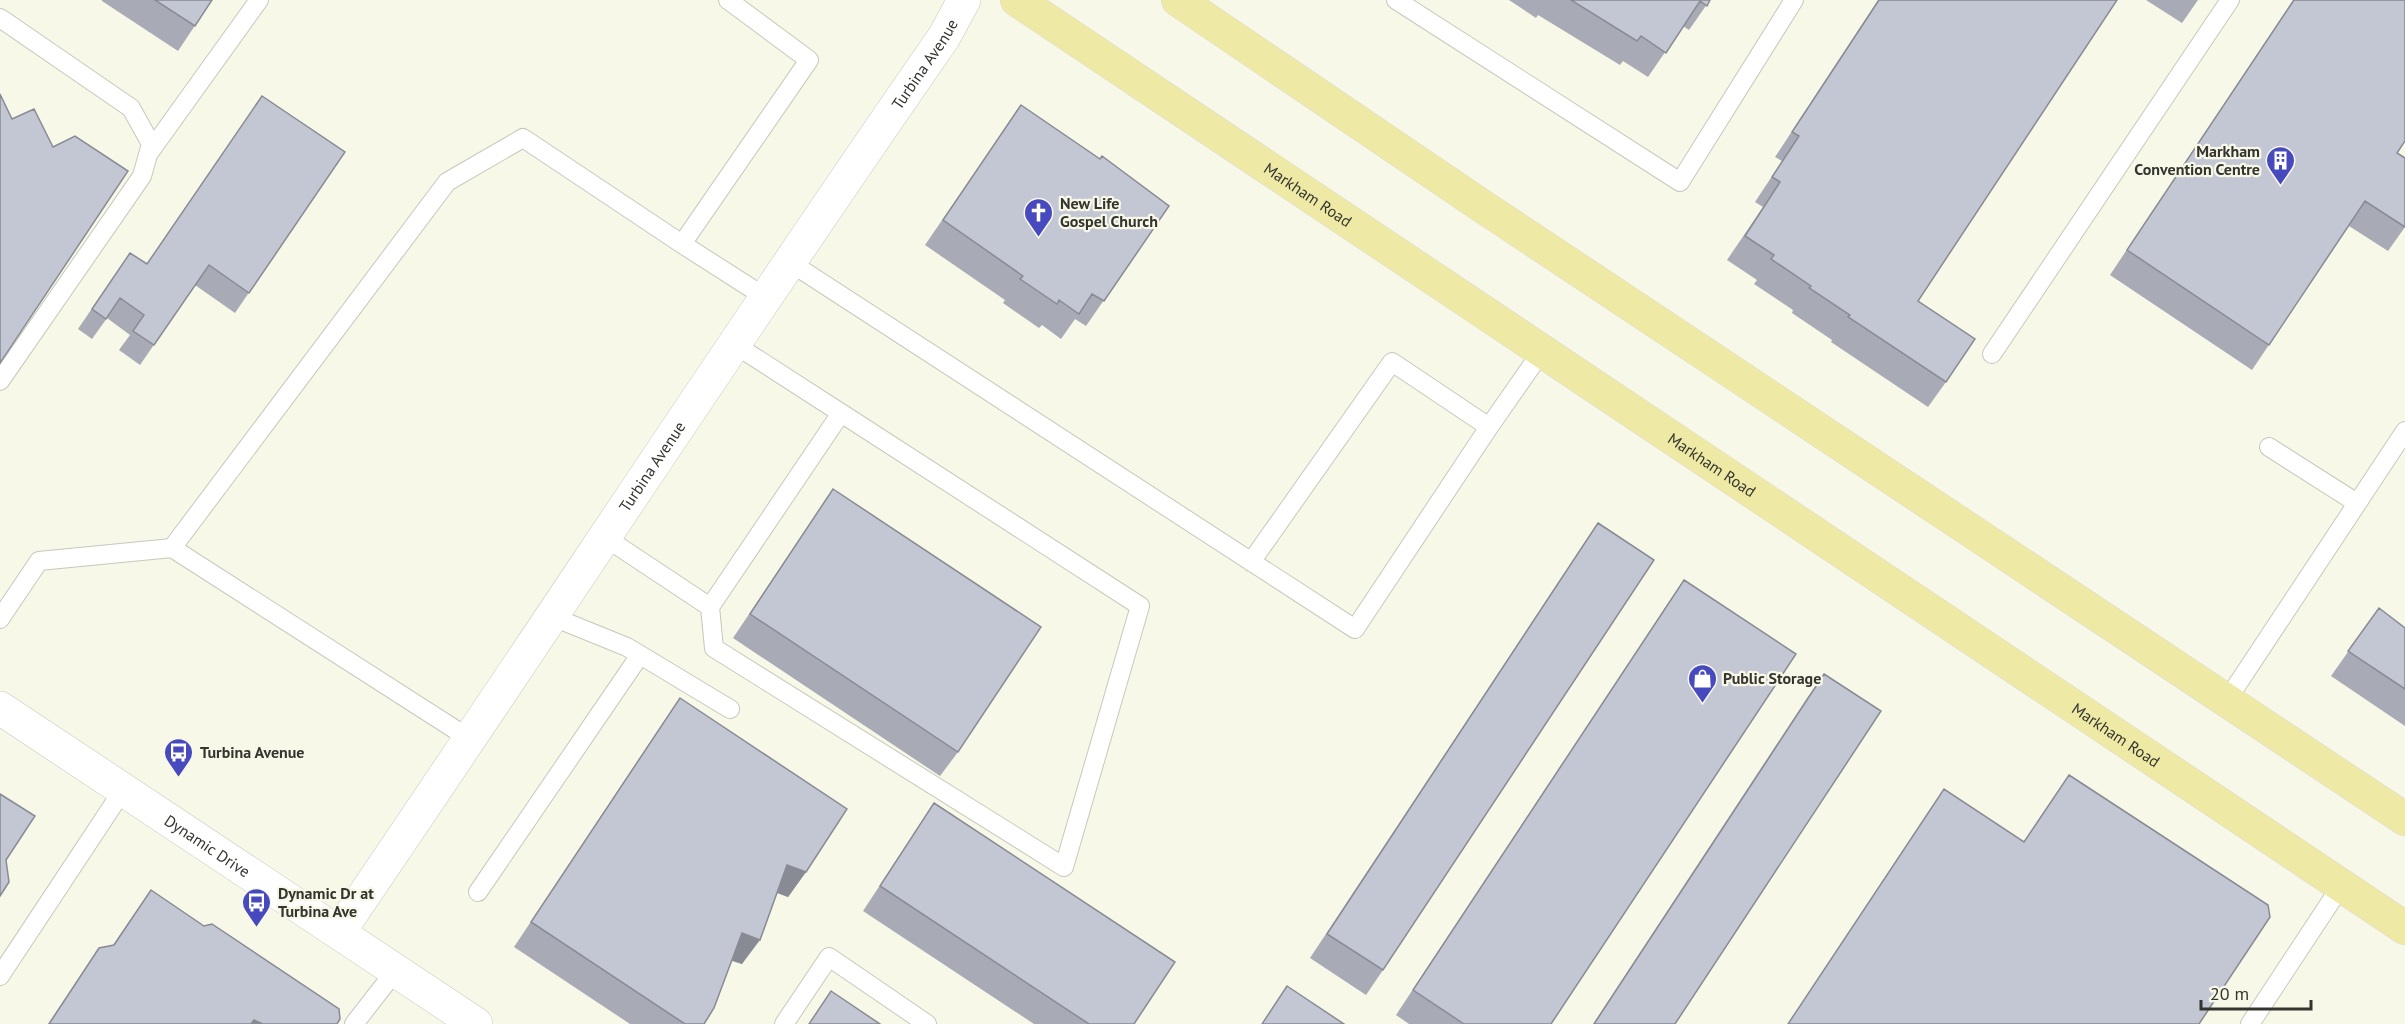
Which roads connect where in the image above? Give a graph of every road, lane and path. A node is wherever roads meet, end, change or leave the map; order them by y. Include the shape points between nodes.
1 (259, 0) edge
2 (728, 0) edge
3 (964, 0) edge
4 (1017, 0) edge
5 (1178, 0) edge
6 (1395, 0) edge
7 (1794, 0) edge
8 (2230, 0) edge
9 (0, 18) edge
10 (148, 153) junction
11 (682, 244) junction
12 (788, 261) junction
13 (765, 297) junction
14 (734, 344) junction
15 (1542, 351) junction
16 (1992, 354) dead end
17 (0, 381) edge
18 (841, 413) junction
19 (1488, 427) junction
20 (2405, 431) edge
21 (2269, 447) dead end
22 (2357, 503) junction
23 (606, 538) junction
24 (172, 548) junction
25 (1251, 562) junction
26 (710, 607) junction
27 (553, 617) junction
28 (0, 619) edge
29 (640, 655) junction
30 (2227, 700) junction
31 (0, 708) edge
32 (730, 709) dead end
33 (470, 739) junction
34 (123, 790) junction
35 (2405, 819) edge
36 (2341, 886) junction
37 (478, 892) dead end
38 (2405, 928) edge
39 (339, 932) junction
40 (396, 969) junction
41 (0, 976) edge
42 (354, 1024) edge
43 (476, 1024) edge
44 (784, 1024) edge
45 (927, 1024) edge
46 (2250, 1024) edge

1 - 10 lane
2 - 11 lane via 809,60
3 - 12 street, Turbina Avenue via 944,37
4 - 15 main road, Markham Road
5 - 30 main road
6 - 7 lane via 1680,182
8 - 16 lane
9 - 10 lane via 131,108 151,144
10 - 17 lane via 142,176
11 - 13 lane
11 - 24 lane via 523,138 447,182
12 - 13 street, Turbina Avenue
12 - 25 lane
13 - 14 street, Turbina Avenue
14 - 18 lane
14 - 23 street, Turbina Avenue
15 - 19 lane
15 - 36 main road, Markham Road
18 - 26 lane
18 - 26 lane via 1140,606 1064,867 714,648
19 - 25 lane via 1392,362
19 - 25 lane via 1355,629
20 - 22 lane
21 - 22 lane
22 - 30 lane
23 - 26 lane
23 - 27 street, Turbina Avenue
24 - 28 lane via 39,561
24 - 33 lane
27 - 29 lane via 627,646
27 - 33 street, Turbina Avenue
29 - 32 lane
29 - 37 lane
30 - 35 main road
31 - 34 street, Dynamic Drive
33 - 39 street, Turbina Avenue
34 - 39 street, Dynamic Drive
34 - 41 lane
36 - 38 main road, Markham Road
36 - 46 lane
39 - 40 street, Dynamic Drive
40 - 42 lane
40 - 43 street, Dynamic Drive
44 - 45 lane via 829,957

